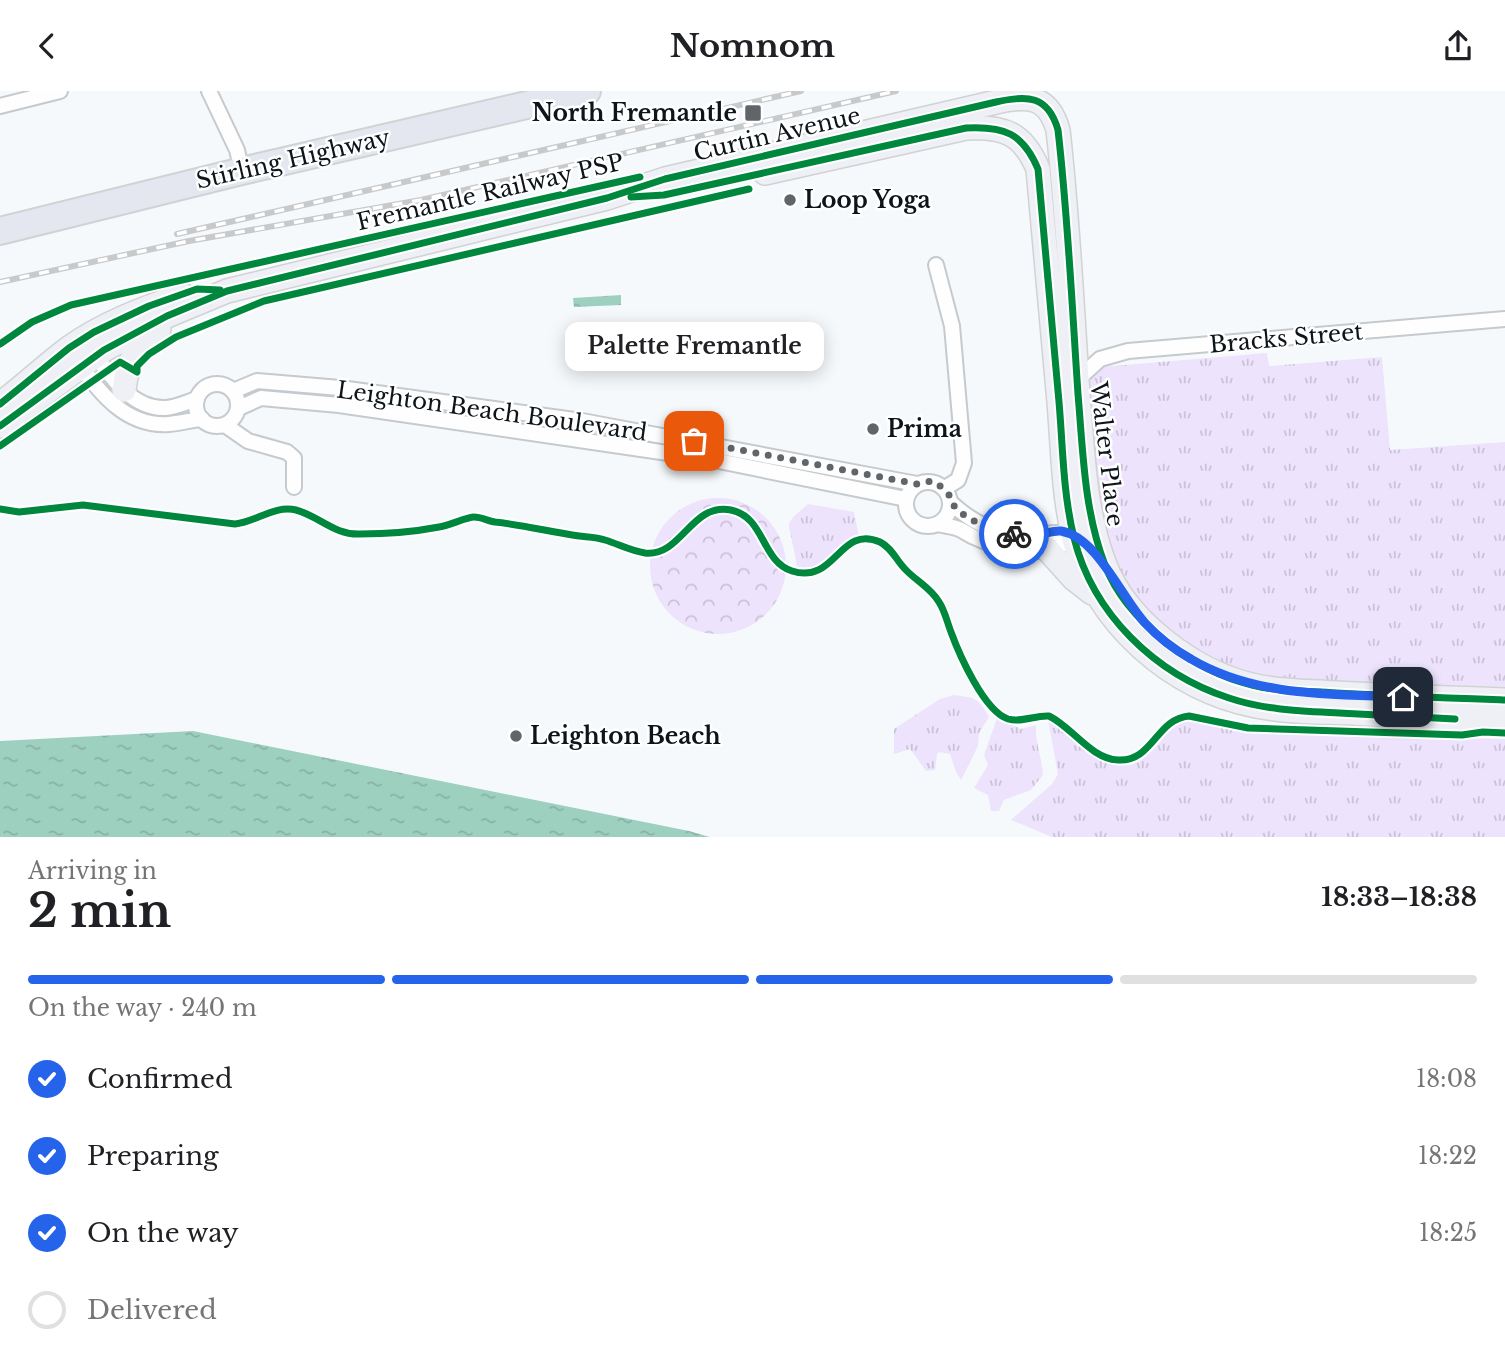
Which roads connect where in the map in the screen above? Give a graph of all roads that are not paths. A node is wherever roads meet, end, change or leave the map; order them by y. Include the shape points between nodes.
1 (60, 91) edge
2 (209, 91) edge
3 (587, 91) edge
4 (518, 96) edge
5 (1040, 102) joint
6 (0, 106) edge
7 (1020, 140) joint
8 (241, 164) junction
9 (607, 198) junction
10 (0, 215) edge
11 (0, 231) edge
12 (936, 265) dead end
13 (227, 291) junction
14 (180, 310) junction
15 (1505, 319) edge
16 (83, 353) junction
17 (1077, 380) junction
18 (124, 390) junction
19 (233, 391) junction
20 (197, 399) junction
21 (0, 404) edge
22 (239, 408) junction
23 (202, 419) junction
24 (225, 425) junction
25 (0, 426) edge
26 (917, 484) junction
27 (294, 487) dead end
28 (944, 488) junction
29 (906, 499) junction
30 (951, 503) junction
31 (1089, 506) junction
32 (937, 524) junction
33 (1074, 537) junction
34 (1047, 549) junction
35 (1105, 565) junction
36 (1100, 600) junction
37 (1505, 700) edge
38 (1505, 721) edge

1 - 6 street
2 - 8 street
3 - 4 highway, Stirling Highway
4 - 8 highway, Stirling Highway via 438,107
5 - 9 main road, Curtin Avenue via 1030,98 996,101 665,179
5 - 17 main road, Walter Place via 1058,130
7 - 9 main road, Curtin Avenue via 999,128 966,128 664,195
7 - 33 main road, Walter Place via 1038,169 1063,474
8 - 10 highway, Stirling Highway
8 - 11 highway, Stirling Highway
9 - 13 main road, Curtin Avenue
12 - 28 street via 952,326 964,463 958,480
13 - 14 main road, Curtin Avenue
13 - 16 main road, Curtin Avenue via 198,289 149,306
14 - 16 main road, Curtin Avenue
14 - 18 main road via 133,355
15 - 17 street, Bracks Street via 1128,351 1100,359
16 - 18 street, Leighton Beach Boulevard
16 - 21 main road, Curtin Avenue
16 - 23 street via 94,384 121,412 146,422 168,424
16 - 25 main road, Curtin Avenue
17 - 31 main road, Walter Place
18 - 20 street, Leighton Beach Boulevard via 146,406 166,408
19 - 20 street, Leighton Beach Boulevard via 213,385
19 - 22 street
19 - 26 street, Leighton Beach Boulevard via 257,381 582,421
20 - 23 street
22 - 24 street
22 - 29 street, Leighton Beach Boulevard via 261,398 339,405 709,459
23 - 24 street
24 - 27 street via 248,441 287,451 294,458
26 - 28 street via 931,481
26 - 29 street
28 - 30 street
29 - 32 street via 915,522
30 - 32 street
30 - 33 street via 978,524 998,532 1034,535 1060,531
31 - 33 street
31 - 35 main road, Walter Place
32 - 34 street via 1003,547
33 - 34 street via 1063,546
33 - 35 street
33 - 36 main road, Walter Place
34 - 36 main road
35 - 37 main road, Walter Place via 1146,625 1191,659 1232,679 1283,690
36 - 38 main road via 1153,658 1228,698 1297,711

